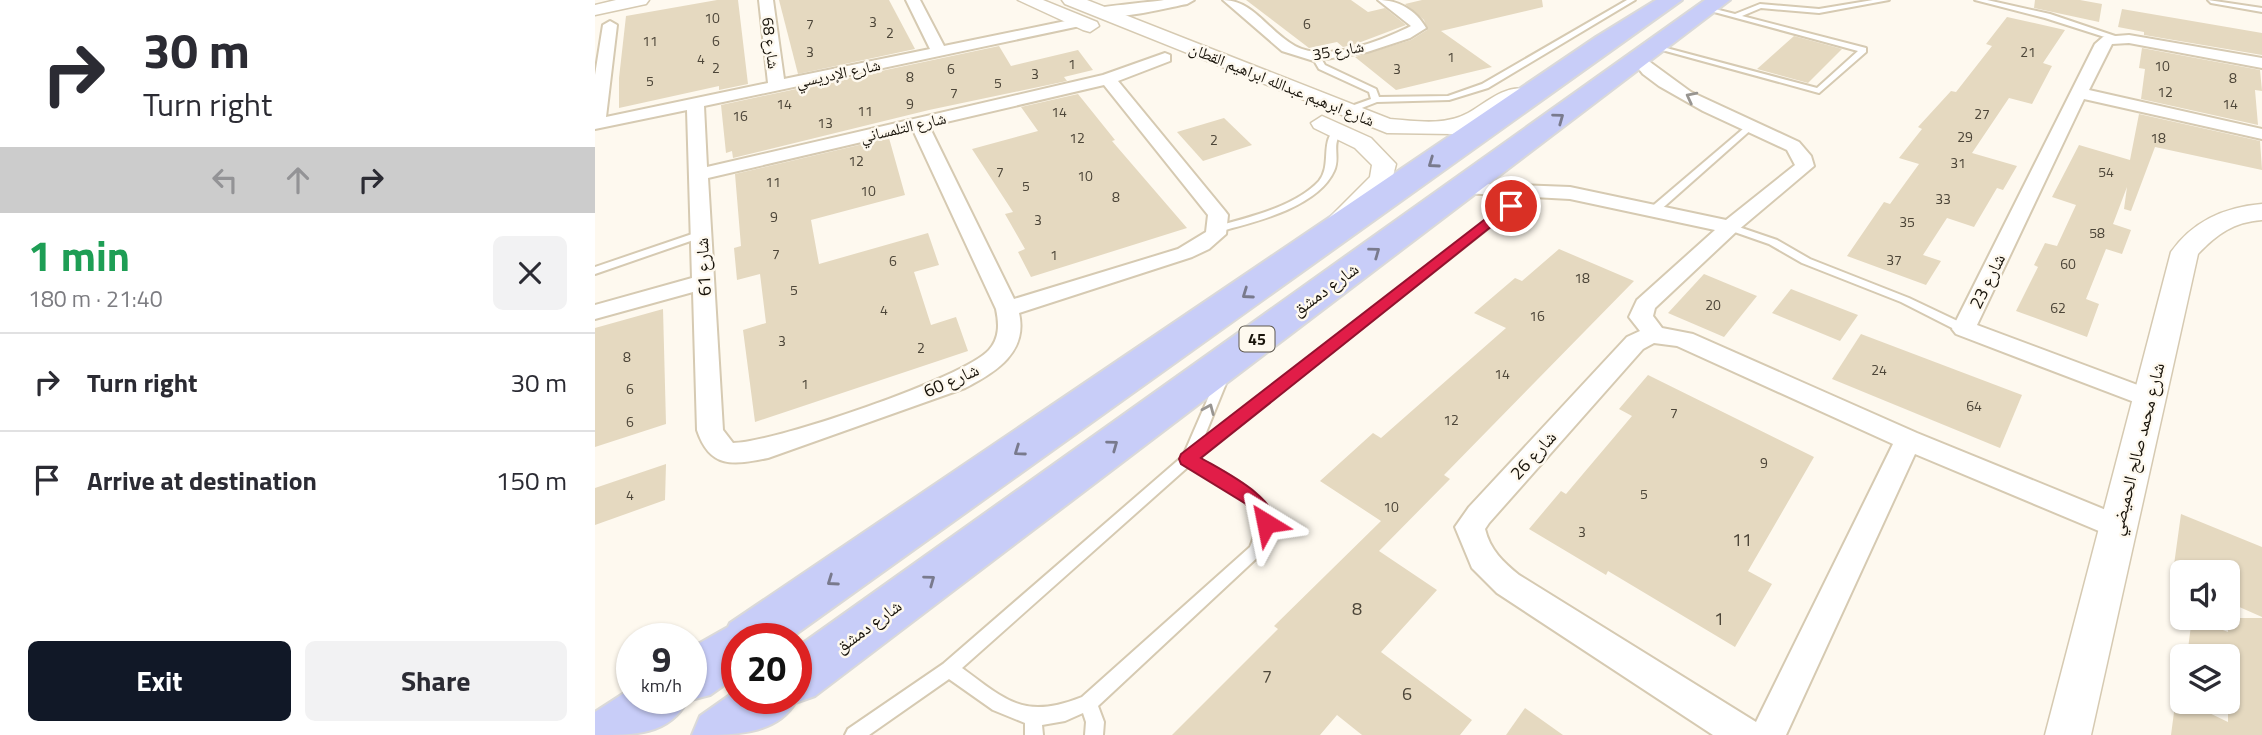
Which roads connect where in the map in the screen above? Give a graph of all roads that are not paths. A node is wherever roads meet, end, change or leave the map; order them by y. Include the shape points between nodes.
1 (628, 0) edge
2 (638, 0) edge
3 (766, 0) edge
4 (913, 0) edge
5 (1027, 0) edge
6 (1071, 0) edge
7 (1187, 0) edge
8 (1230, 0) edge
9 (1387, 0) edge
10 (1886, 0) edge
11 (1977, 0) edge
12 (2211, 1) edge
13 (1159, 6) junction
14 (595, 10) edge
15 (2262, 10) edge
16 (1088, 16) junction
17 (1675, 19) edge
18 (610, 25) dead end
19 (1152, 32) junction
20 (2117, 38) junction
21 (1604, 42) junction
22 (939, 52) junction
23 (1316, 57) junction
24 (1165, 58) junction
25 (2262, 63) edge
26 (1108, 79) junction
27 (1265, 79) junction
28 (777, 86) junction
29 (1291, 89) junction
30 (1244, 91) junction
31 (2078, 93) junction
32 (1376, 100) junction
33 (1271, 102) junction
34 (695, 103) junction
35 (1348, 120) junction
36 (919, 123) junction
37 (596, 124) edge
38 (1750, 126) junction
39 (2262, 134) edge
40 (698, 176) junction
41 (1464, 187) junction
42 (1532, 189) junction
43 (1653, 211) junction
44 (2262, 212) edge
45 (1730, 227) junction
46 (1217, 229) junction
47 (701, 234) junction
48 (1307, 252) junction
49 (595, 271) edge
50 (703, 282) junction
51 (1007, 309) junction
52 (595, 312) edge
53 (1964, 329) junction
54 (1655, 334) junction
55 (1230, 359) junction
56 (2150, 399) junction
57 (710, 430) joint
58 (1908, 440) junction
59 (1188, 459) junction
60 (2119, 527) junction
61 (771, 623) edge
62 (812, 667) edge
63 (949, 668) junction
64 (1088, 703) junction
65 (639, 714) edge
66 (748, 714) edge
67 (1034, 727) edge
68 (609, 735) edge
69 (720, 735) edge
70 (854, 735) edge
71 (1094, 735) edge
72 (1744, 735) edge
73 (1768, 735) edge
74 (2068, 735) edge

1 - 2 street
2 - 14 street
3 - 28 street, شارع 68
4 - 22 street
5 - 16 street, شارع ابرهيم عبدالله ابراهيم القطان
6 - 16 street, شارع ابرهيم عبدالله ابراهيم القطان
7 - 13 street, شارع الإدريسي
8 - 23 street, شارع 35 via 1287,48
9 - 23 street, شارع 35 via 1419,28
10 - 17 lane via 1819,11 1760,6
11 - 20 lane
12 - 15 lane
13 - 16 street, شارع الإدريسي
13 - 19 street via 1142,19
16 - 19 street, شارع ابرهيم عبدالله ابراهيم القطان
16 - 22 street, شارع الإدريسي
16 - 24 street, شارع ابرهيم عبدالله ابراهيم القطان
17 - 17 lane via 1819,91 1863,50
17 - 21 main road, 45
17 - 32 lane via 1465,94
38 -> 17 street via 1651,75
41 -> 17 main road, شارع دمشق / 45
18 - 37 street, شارع الإدريسي
19 - 27 street, شارع ابرهيم عبدالله ابراهيم القطان
20 - 25 street
20 - 31 street, شارع 23 via 2103,44
21 - 35 street, شارع ابرهيم عبدالله ابراهيم القطان via 1472,121 1425,130
21 -> 48 main road, 45
22 - 28 street, شارع الإدريسي
23 - 32 lane via 1322,67 1373,91
24 - 26 street, شارع التلمساني
24 - 30 street, شارع ابرهيم عبدالله ابراهيم القطان
26 - 36 street, شارع التلمساني
26 - 46 street via 1218,215
27 - 29 street, شارع ابرهيم عبدالله ابراهيم القطان
27 - 30 street via 1265,88
28 - 34 street, شارع الإدريسي
29 - 33 street via 1272,93
29 - 35 street, شارع ابرهيم عبدالله ابراهيم القطان
30 - 33 street, شارع ابرهيم عبدالله ابراهيم القطان
31 - 39 street
31 - 53 street, شارع 23
32 - 35 lane
33 - 35 street, شارع ابرهيم عبدالله ابراهيم القطان
34 - 37 street, شارع الإدريسي
34 - 40 street, شارع 61
35 - 46 lane via 1331,141 1330,169 1316,188 1274,211
35 - 48 street, شارع ابرهيم عبدالله ابراهيم القطان via 1384,164 1382,179
36 - 40 street, شارع التلمساني
36 - 51 street, شارع 60
38 - 43 lane
38 - 45 street via 1793,146 1805,166
40 - 47 street, شارع 61
41 - 42 street
55 -> 41 main road, شارع دمشق / 45
42 - 43 street
42 - 59 lane
43 - 45 street
44 - 56 street, شارع محمد صالح الحميضي via 2242,212 2208,227 2185,252
45 - 53 lane
45 - 54 street via 1645,305 1641,317
46 - 51 street via 1202,245 1185,253
47 - 49 lane
47 - 50 street, شارع 61
48 -> 61 main road, 45
50 - 52 street
50 - 57 street, شارع 61
51 - 57 street, شارع 60 via 1010,339 995,360 965,379 768,448 723,452 714,445
53 - 56 street, شارع 23
54 - 58 street via 1685,340
54 - 72 street, شارع 26 via 1635,343 1479,515 1470,527 1474,547 1486,566 1508,584
59 -> 55 lane
62 -> 55 main road, شارع دمشق / 45
56 - 60 street, شارع محمد صالح الحميضي
58 - 60 street
58 - 73 street
59 - 63 lane
59 - 64 lane via 1259,506 1266,523 1262,541
60 - 74 street, شارع محمد صالح الحميضي
63 - 67 lane
63 - 70 lane
64 - 67 lane
64 - 71 lane
65 - 68 main road
66 - 69 main road

